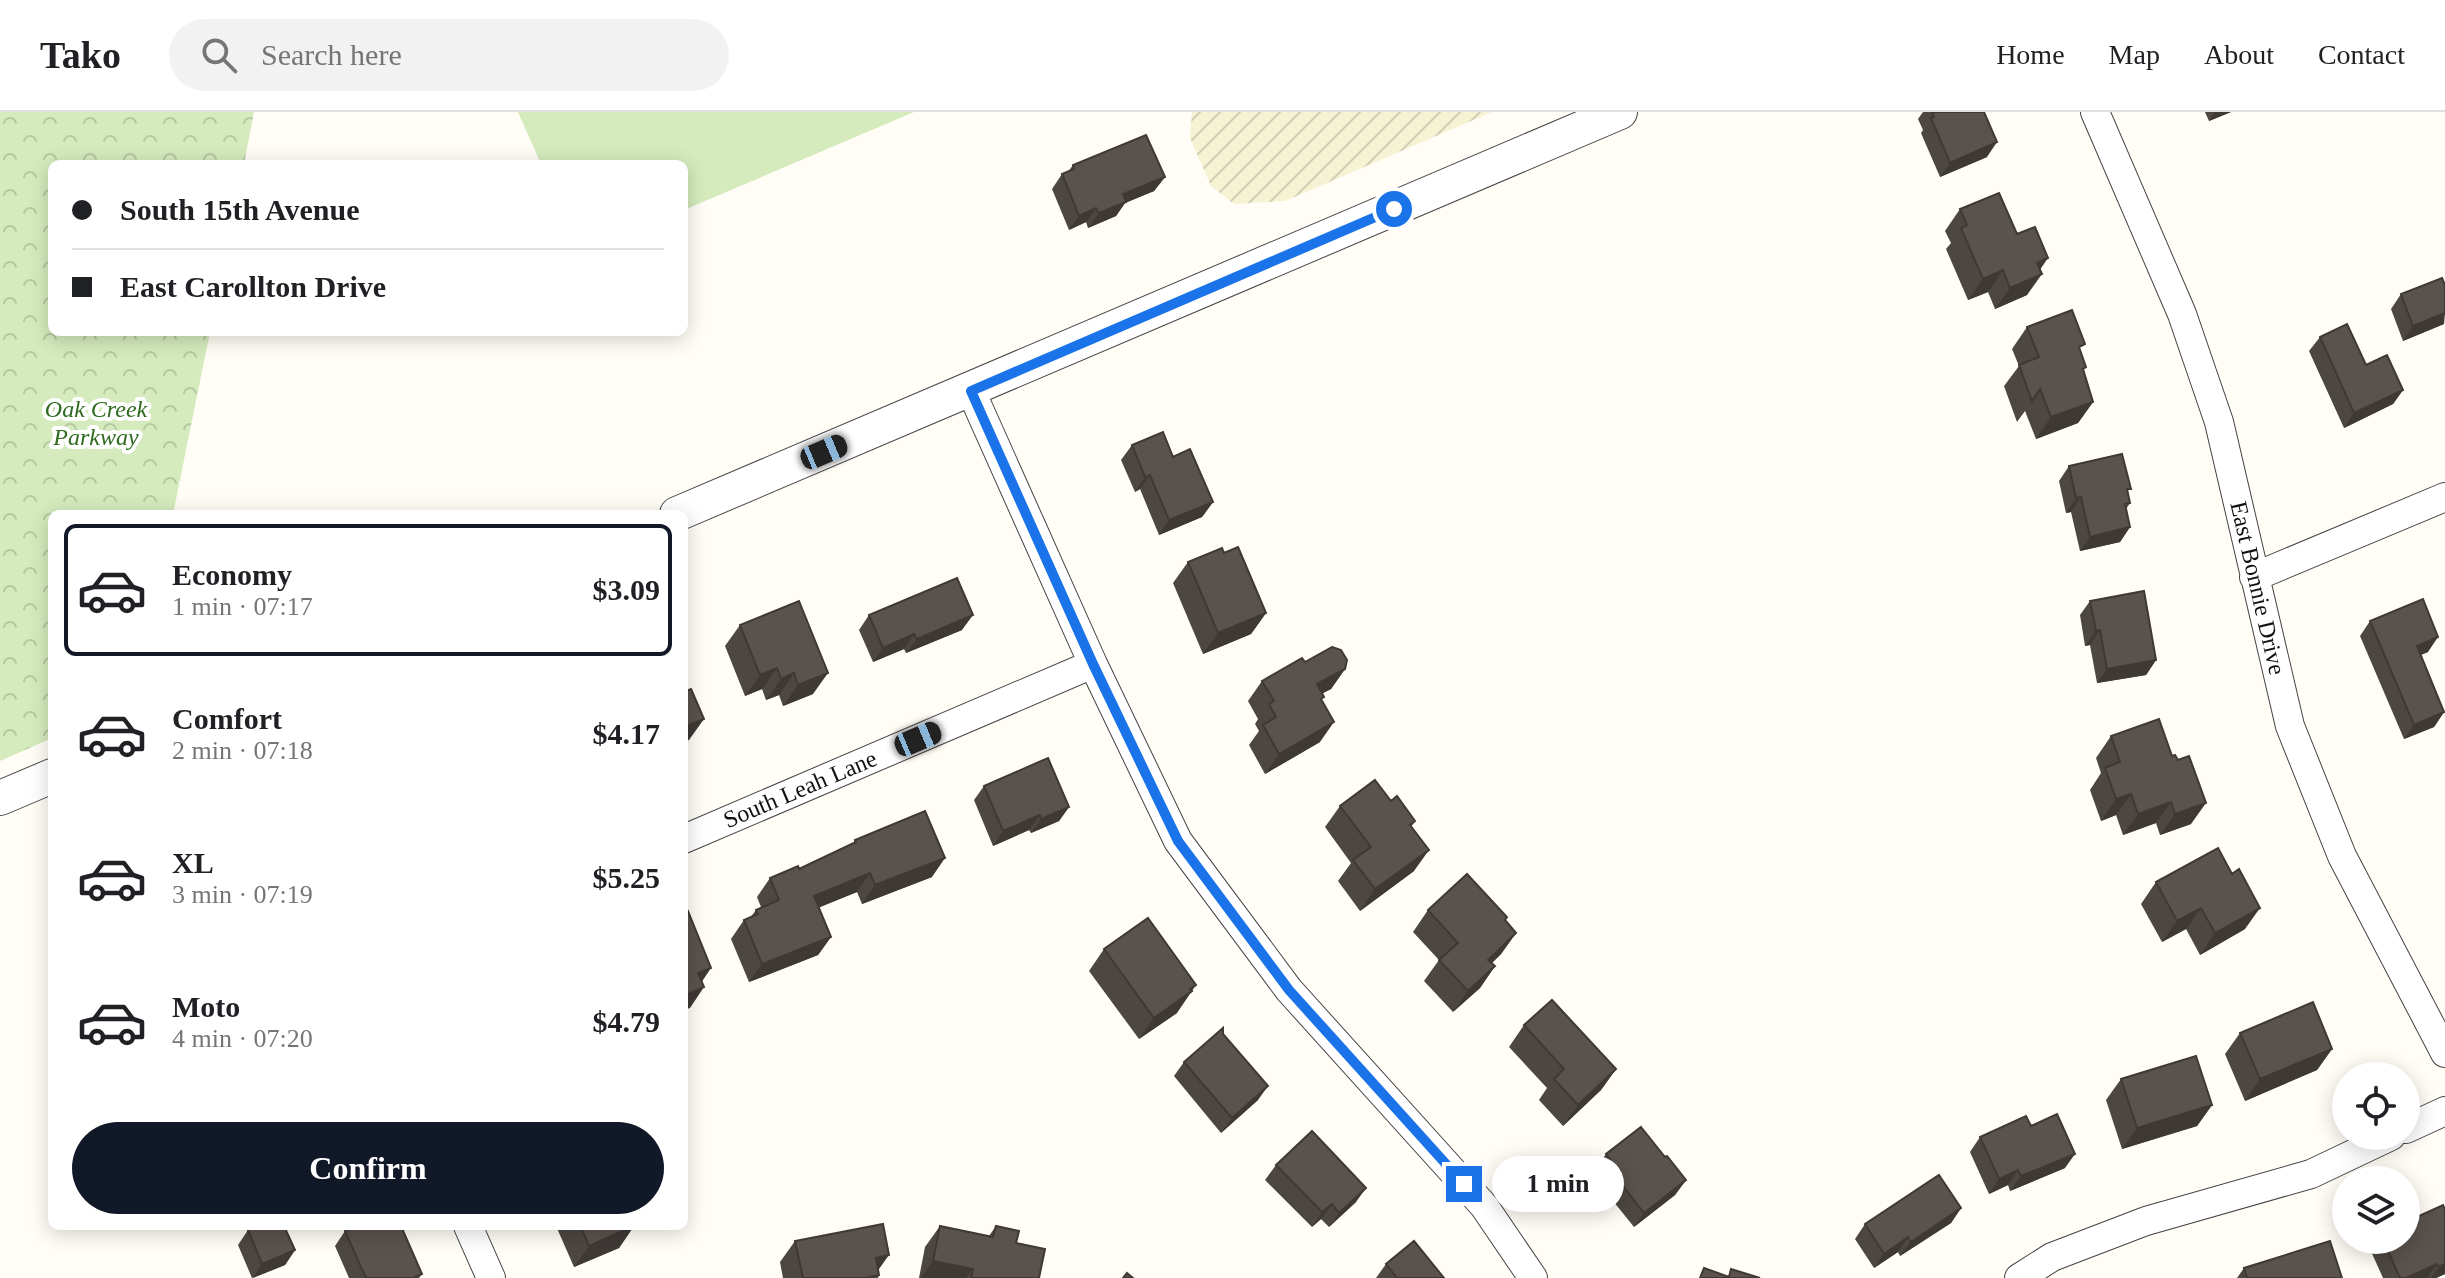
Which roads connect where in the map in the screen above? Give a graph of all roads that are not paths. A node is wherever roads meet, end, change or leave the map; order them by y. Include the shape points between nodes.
1 (1620, 112) edge
2 (2095, 112) edge
3 (971, 391) junction
4 (2445, 497) edge
5 (687, 510) edge
6 (2254, 577) junction
7 (1093, 664) junction
8 (48, 778) edge
9 (0, 798) edge
10 (688, 837) edge
11 (2445, 1053) edge
12 (2445, 1111) edge
13 (2420, 1123) edge
14 (2362, 1150) edge
15 (470, 1230) edge
16 (491, 1278) edge
17 (1533, 1278) edge
18 (2019, 1278) edge

1 - 3 street
2 - 6 street, East Bonnie Drive via 2182,314 2219,422
3 - 5 street
3 - 7 street
4 - 6 street
6 - 11 street, East Bonnie Drive via 2290,726 2342,856
7 - 10 street, South Leah Lane
7 - 17 street via 1178,841 1289,990 1484,1206
8 - 9 street
12 - 13 street
14 - 18 street via 2311,1174 2146,1221 2052,1257
15 - 16 street

